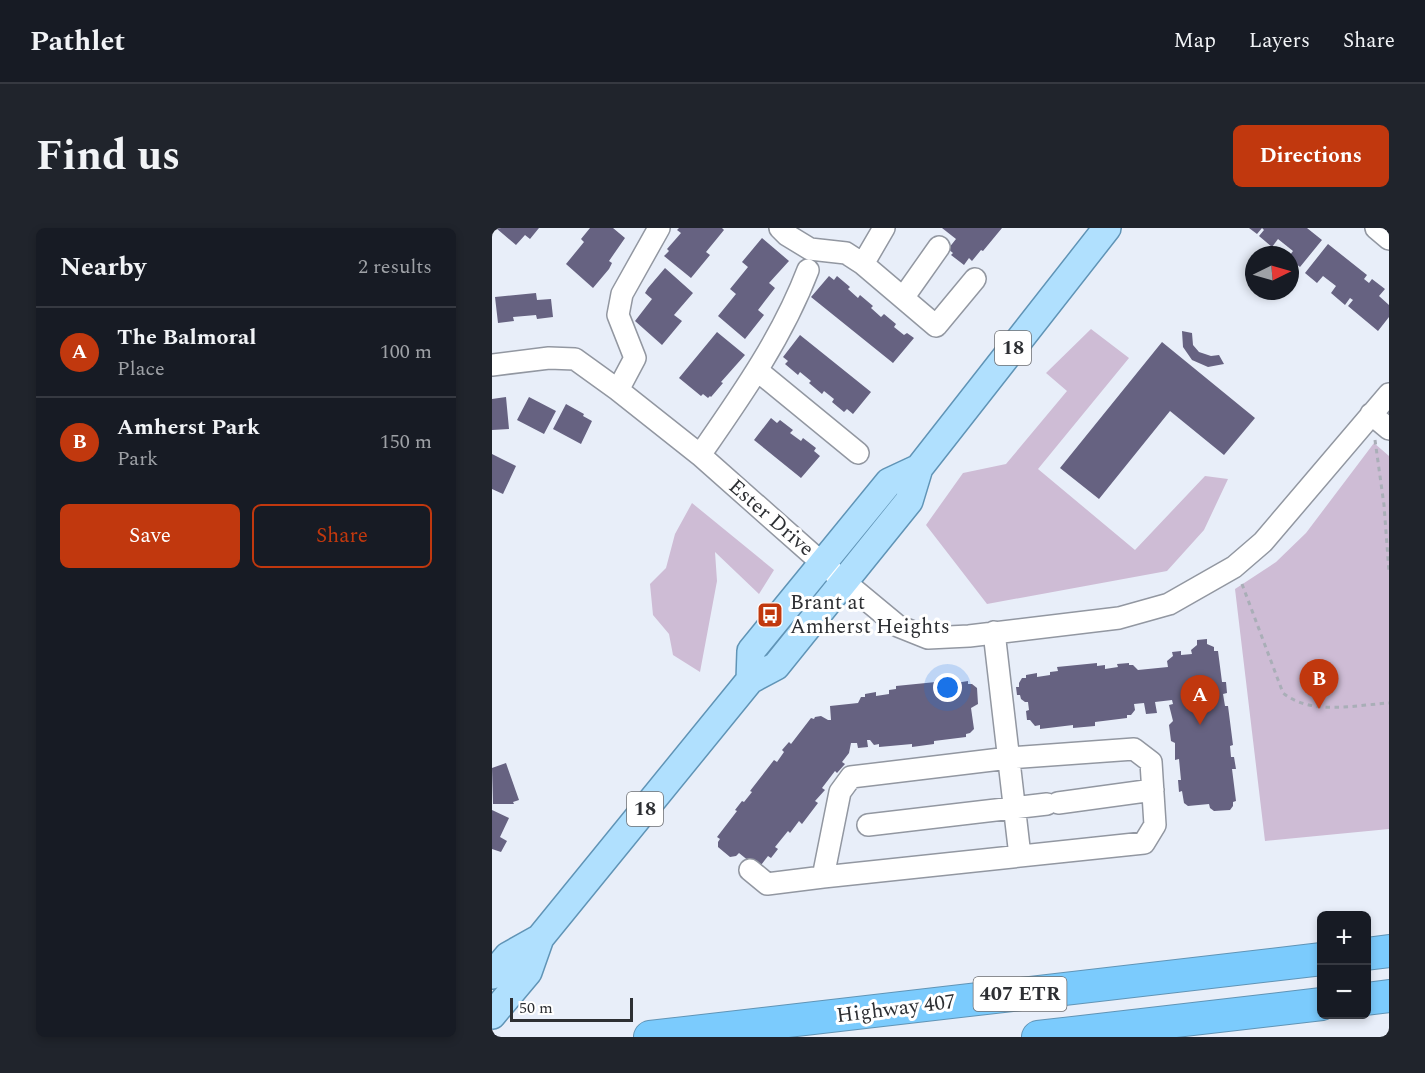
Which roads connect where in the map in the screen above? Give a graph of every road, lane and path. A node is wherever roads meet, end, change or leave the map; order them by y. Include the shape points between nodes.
1 (659, 228) edge
2 (780, 228) edge
3 (812, 228) edge
4 (884, 228) edge
5 (1107, 228) edge
6 (1376, 228) edge
7 (1389, 239) edge
8 (939, 247) dead end
9 (855, 258) junction
10 (809, 260) junction
11 (975, 279) dead end
12 (903, 298) junction
13 (492, 365) edge
14 (758, 371) junction
15 (618, 390) junction
16 (1389, 394) edge
17 (1371, 414) junction
18 (1389, 429) edge
19 (858, 453) dead end
20 (700, 455) junction
21 (919, 468) junction
22 (822, 563) junction
23 (1234, 567) junction
24 (1389, 572) edge
25 (844, 581) junction
26 (994, 632) junction
27 (750, 680) junction
28 (1389, 703) edge
29 (1008, 758) junction
30 (1153, 790) junction
31 (1014, 809) junction
32 (833, 829) junction
33 (1020, 855) junction
34 (750, 870) dead end
35 (823, 877) junction
36 (540, 938) junction
37 (1389, 951) edge
38 (1371, 953) edge
39 (1317, 960) edge
40 (492, 975) edge
41 (1389, 996) edge
42 (1371, 998) edge
43 (1317, 1005) edge
44 (492, 1015) edge
45 (650, 1037) edge
46 (1038, 1037) edge

1 - 15 street via 622,294 618,315 635,358
2 - 10 street
3 - 10 street
4 - 9 street
5 - 21 main road, 18
6 - 7 street
8 - 12 street
9 - 10 street
9 - 12 street
10 - 14 street via 798,297
11 - 12 street via 936,326
13 - 15 street, Ester Drive via 575,359
14 - 19 street
14 - 20 street
15 - 20 street, Ester Drive
16 - 17 street, Ester Drive
17 - 18 street
17 - 23 street, Ester Drive via 1263,542
17 - 24 path
20 - 22 street, Ester Drive
21 - 22 main road, 18 via 889,482
21 - 25 main road, 18 via 909,501
22 - 25 street, Ester Drive
22 - 27 main road, 18 via 751,651
23 - 26 street, Ester Drive via 1169,603 1119,618
23 - 28 path via 1284,693 1318,708
25 - 26 street, Ester Drive via 898,626 928,638
25 - 27 main road, 18 via 776,666
26 - 29 street
27 - 36 main road, 18
29 - 30 street via 1134,749 1151,762
29 - 31 street
29 - 32 street via 851,777 840,792
30 - 31 street
30 - 33 street via 1155,825 1144,843
31 - 32 street
31 - 33 street
32 - 35 street
33 - 35 street
34 - 35 street via 767,884
36 - 40 main road, 18 via 508,956
36 - 44 main road, 18 via 528,972
37 - 38 highway
39 - 45 highway, Highway 407 / 407 ETR
41 - 42 highway
43 - 46 highway, 407 ETR

